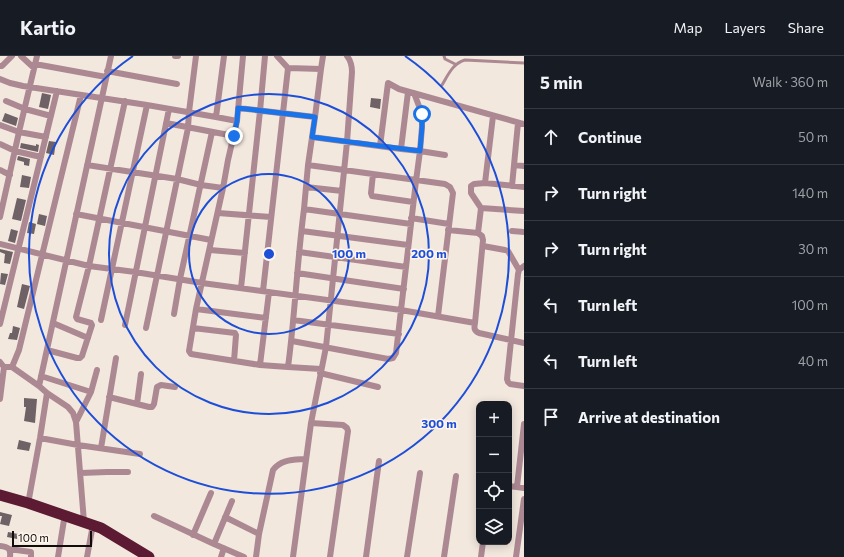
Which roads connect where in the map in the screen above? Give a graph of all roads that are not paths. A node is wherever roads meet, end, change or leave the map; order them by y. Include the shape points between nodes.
1 (12, 56) edge
2 (20, 56) edge
3 (37, 56) edge
4 (109, 56) edge
5 (196, 56) edge
6 (224, 56) edge
7 (243, 56) edge
8 (265, 56) edge
9 (277, 56) edge
10 (323, 56) edge
11 (347, 56) edge
12 (444, 56) edge
13 (524, 63) edge
14 (455, 64) junction
15 (0, 66) edge
16 (35, 66) junction
17 (288, 68) junction
18 (321, 69) junction
19 (107, 74) junction
20 (0, 79) edge
21 (177, 84) dead end
22 (442, 85) dead end
23 (30, 88) junction
24 (57, 91) junction
25 (411, 93) junction
26 (81, 95) junction
27 (102, 98) junction
28 (6, 101) dead end
29 (125, 102) junction
30 (147, 105) junction
31 (238, 108) junction
32 (25, 109) junction
33 (169, 109) junction
34 (260, 111) junction
35 (189, 112) junction
36 (283, 113) junction
37 (51, 116) junction
38 (493, 116) junction
39 (216, 117) junction
40 (315, 117) junction
41 (237, 121) junction
42 (166, 123) junction
43 (521, 123) edge
44 (0, 125) edge
45 (188, 128) junction
46 (19, 132) junction
47 (212, 132) junction
48 (234, 136) junction
49 (46, 137) junction
50 (312, 137) junction
51 (348, 142) junction
52 (0, 144) edge
53 (380, 146) junction
54 (401, 149) junction
55 (15, 151) junction
56 (420, 151) junction
57 (445, 154) dead end
58 (41, 157) junction
59 (87, 165) junction
60 (308, 165) junction
61 (514, 165) junction
62 (524, 166) edge
63 (110, 169) junction
64 (0, 170) edge
65 (345, 170) junction
66 (133, 172) junction
67 (374, 174) junction
68 (10, 175) junction
69 (155, 176) junction
70 (177, 179) junction
71 (416, 180) junction
72 (485, 183) junction
73 (201, 185) junction
74 (512, 186) junction
75 (306, 187) junction
76 (524, 187) edge
77 (224, 188) junction
78 (342, 192) junction
79 (2, 194) edge
80 (413, 202) junction
81 (481, 208) junction
82 (304, 209) junction
83 (524, 211) edge
84 (218, 213) junction
85 (76, 214) junction
86 (341, 214) junction
87 (248, 216) junction
88 (0, 217) edge
89 (271, 217) junction
90 (99, 219) junction
91 (411, 221) junction
92 (122, 223) junction
93 (449, 227) junction
94 (144, 228) junction
95 (302, 230) junction
96 (512, 231) dead end
97 (166, 232) junction
98 (524, 232) edge
99 (478, 233) junction
100 (189, 236) junction
101 (338, 236) junction
102 (211, 240) junction
103 (0, 244) edge
104 (408, 245) junction
105 (483, 246) junction
106 (18, 249) junction
107 (210, 250) junction
108 (299, 252) junction
109 (244, 253) junction
110 (43, 254) junction
111 (336, 257) junction
112 (66, 260) junction
113 (89, 266) junction
114 (406, 267) junction
115 (521, 268) edge
116 (113, 269) junction
117 (135, 272) junction
118 (297, 273) junction
119 (157, 276) junction
120 (333, 278) junction
121 (180, 279) junction
122 (202, 283) junction
123 (241, 288) junction
124 (404, 289) junction
125 (266, 292) junction
126 (295, 296) junction
127 (331, 301) junction
128 (196, 309) junction
129 (401, 310) junction
130 (174, 314) dead end
131 (438, 316) junction
132 (266, 318) junction
133 (102, 320) dead end
134 (293, 320) junction
135 (53, 323) junction
136 (475, 323) junction
137 (0, 324) edge
138 (125, 325) dead end
139 (328, 325) junction
140 (146, 328) dead end
141 (193, 328) junction
142 (399, 334) junction
143 (88, 338) junction
144 (511, 340) junction
145 (292, 341) junction
146 (524, 343) edge
147 (326, 347) junction
148 (47, 350) junction
149 (116, 358) dead end
150 (234, 361) junction
151 (2, 364) edge
152 (260, 365) junction
153 (12, 366) junction
154 (288, 367) junction
155 (97, 370) dead end
156 (321, 371) junction
157 (141, 374) dead end
158 (41, 376) junction
159 (39, 386) junction
160 (524, 386) edge
161 (175, 387) dead end
162 (378, 387) dead end
163 (91, 392) junction
164 (48, 393) junction
165 (109, 397) junction
166 (0, 398) edge
167 (137, 404) junction
168 (76, 422) junction
169 (311, 423) junction
170 (524, 424) edge
171 (523, 435) edge
172 (40, 438) junction
173 (78, 445) junction
174 (101, 448) junction
175 (140, 454) dead end
176 (306, 459) junction
177 (379, 461) dead end
178 (128, 472) dead end
179 (81, 473) junction
180 (420, 473) dead end
181 (456, 476) dead end
182 (512, 486) edge
183 (517, 487) junction
184 (524, 488) edge
185 (211, 493) dead end
186 (0, 496) edge
187 (524, 499) edge
188 (0, 501) edge
189 (232, 501) dead end
190 (28, 505) junction
191 (154, 516) dead end
192 (225, 517) junction
193 (64, 520) junction
194 (84, 522) junction
195 (92, 530) junction
196 (259, 534) junction
197 (194, 535) junction
198 (214, 544) junction
199 (483, 545) edge
200 (0, 546) edge
201 (9, 548) junction
202 (224, 548) junction
203 (10, 557) edge
204 (31, 557) edge
205 (58, 557) edge
206 (87, 557) edge
207 (138, 557) edge
208 (149, 557) edge
209 (221, 557) edge
210 (244, 557) edge
211 (256, 557) edge
212 (293, 557) edge
213 (330, 557) edge
214 (366, 557) edge
215 (407, 557) edge
216 (444, 557) edge
217 (481, 557) edge
218 (516, 557) edge

1 - 15 street
2 - 16 street
3 - 16 street
4 - 19 street
5 - 35 street
6 - 39 street
7 - 31 street
8 - 34 street
9 - 17 street
10 - 18 street
11 - 51 street via 352,72
12 - 14 lane
13 - 14 lane via 465,60
14 - 22 lane
16 - 19 street
16 - 23 street
17 - 18 street
17 - 36 street
18 - 40 street
19 - 21 street
19 - 27 street
20 - 23 street
23 - 24 street
23 - 32 street
24 - 26 street
24 - 37 street
25 - 38 street
25 - 53 street via 388,84
25 - 54 street
25 - 56 street via 422,114
26 - 27 street
26 - 110 street
27 - 29 street
27 - 59 street
28 - 32 street
29 - 30 street
29 - 63 street
30 - 33 street
30 - 66 street
31 - 34 street
31 - 41 street
32 - 37 street
32 - 46 street
33 - 35 street
33 - 42 street
34 - 36 street
34 - 87 street
35 - 39 street
35 - 45 street
36 - 40 street
36 - 89 street
37 - 49 street
38 - 43 street
38 - 72 street
39 - 41 street
40 - 50 street
41 - 48 street
42 - 45 street
42 - 69 street
43 - 61 street
44 - 46 street
45 - 47 street
45 - 70 street
46 - 49 street
46 - 55 street
47 - 48 street
47 - 73 street
48 - 77 street
49 - 58 street
50 - 51 street
50 - 60 street
51 - 53 street
51 - 65 street
52 - 55 street
53 - 54 street
54 - 56 street
55 - 58 street
55 - 68 street
56 - 57 street
56 - 71 street
58 - 106 street
59 - 63 street
59 - 85 street
60 - 65 street
60 - 75 street
61 - 62 street
61 - 74 street
63 - 66 street
63 - 90 street
64 - 68 street
65 - 67 street
65 - 78 street
66 - 69 street
66 - 92 street
67 - 71 street
67 - 80 street via 372,196
68 - 79 street
69 - 70 street
69 - 94 street
70 - 73 street
70 - 97 street
71 - 80 street
71 - 93 street via 450,187 453,193
72 - 74 street
72 - 81 street via 474,184 470,189
73 - 77 street
73 - 100 street
74 - 76 street
75 - 78 street
75 - 82 street
77 - 84 street
78 - 86 street
79 - 88 street
80 - 91 street
81 - 83 street
81 - 99 street
82 - 86 street
82 - 95 street
84 - 87 street
84 - 102 street
85 - 90 street
85 - 112 street
86 - 91 street
86 - 101 street
87 - 89 street
87 - 109 street
89 - 125 street
90 - 92 street
90 - 113 street
91 - 93 street
91 - 104 street
92 - 94 street
92 - 116 street
93 - 99 street
93 - 131 street
94 - 97 street
94 - 117 street
95 - 101 street
95 - 108 street
96 - 98 street
97 - 100 street
97 - 119 street
99 - 105 street via 482,236
100 - 102 street
100 - 121 street
101 - 104 street
101 - 111 street
102 - 107 street
103 - 106 street
104 - 114 street
105 - 115 street via 508,251
105 - 136 street
106 - 110 street
106 - 137 street
107 - 109 street
107 - 122 street
108 - 111 street
108 - 118 street
109 - 123 street
110 - 112 street
110 - 153 street via 19,350
111 - 114 street
111 - 120 street
112 - 113 street
112 - 135 street
113 - 116 street
113 - 143 street via 76,317 91,323
114 - 124 street
115 - 144 street
116 - 117 street
116 - 133 street
117 - 119 street
117 - 138 street
118 - 120 street
118 - 126 street
119 - 121 street
119 - 140 street
120 - 124 street
120 - 127 street
121 - 122 street
121 - 130 street
122 - 123 street
122 - 128 street
123 - 125 street
124 - 129 street
125 - 126 street
125 - 132 street
126 - 127 street
126 - 134 street
127 - 129 street
127 - 139 street
128 - 132 street
128 - 141 street
129 - 131 street
129 - 142 street
131 - 136 street
132 - 152 street
134 - 139 street
134 - 145 street
135 - 143 street
135 - 148 street
136 - 144 street via 476,332
139 - 142 street
139 - 147 street
141 - 150 street via 189,351 191,354
141 - 150 street via 235,333
142 - 147 street via 396,353 393,358 388,359
143 - 148 street via 80,358
144 - 146 street
144 - 160 street via 507,379 510,384
145 - 147 street
145 - 154 street
147 - 156 street
148 - 158 street
149 - 165 street
150 - 152 street
151 - 153 street
151 - 166 street
152 - 154 street
153 - 159 street
154 - 156 street
155 - 163 street
156 - 162 street
156 - 169 street
157 - 167 street
158 - 159 street
158 - 163 street
159 - 164 street
161 - 167 street via 159,385 152,407
163 - 168 street
164 - 168 street via 68,407
164 - 172 street
165 - 167 street
165 - 174 street
168 - 173 street
169 - 176 street
169 - 213 street via 343,425 348,431
170 - 171 street
171 - 183 street
172 - 173 street
172 - 190 street
173 - 174 street
173 - 179 street
174 - 175 street
176 - 196 street via 287,460 276,465
176 - 212 street
177 - 214 street
178 - 179 street
179 - 194 street
180 - 215 street
181 - 216 street
182 - 183 street
183 - 184 street
185 - 197 street
186 - 190 highway
187 - 218 street
188 - 190 highway
189 - 192 street
190 - 193 highway
190 - 194 highway
191 - 197 street
192 - 196 street
192 - 198 street
193 - 195 highway
193 - 205 street
194 - 208 highway via 102,528
195 - 206 street
195 - 207 highway
196 - 211 street
197 - 198 street
198 - 202 street
199 - 217 street
200 - 201 street
201 - 203 street
201 - 204 street via 32,552
202 - 209 street
202 - 210 street

